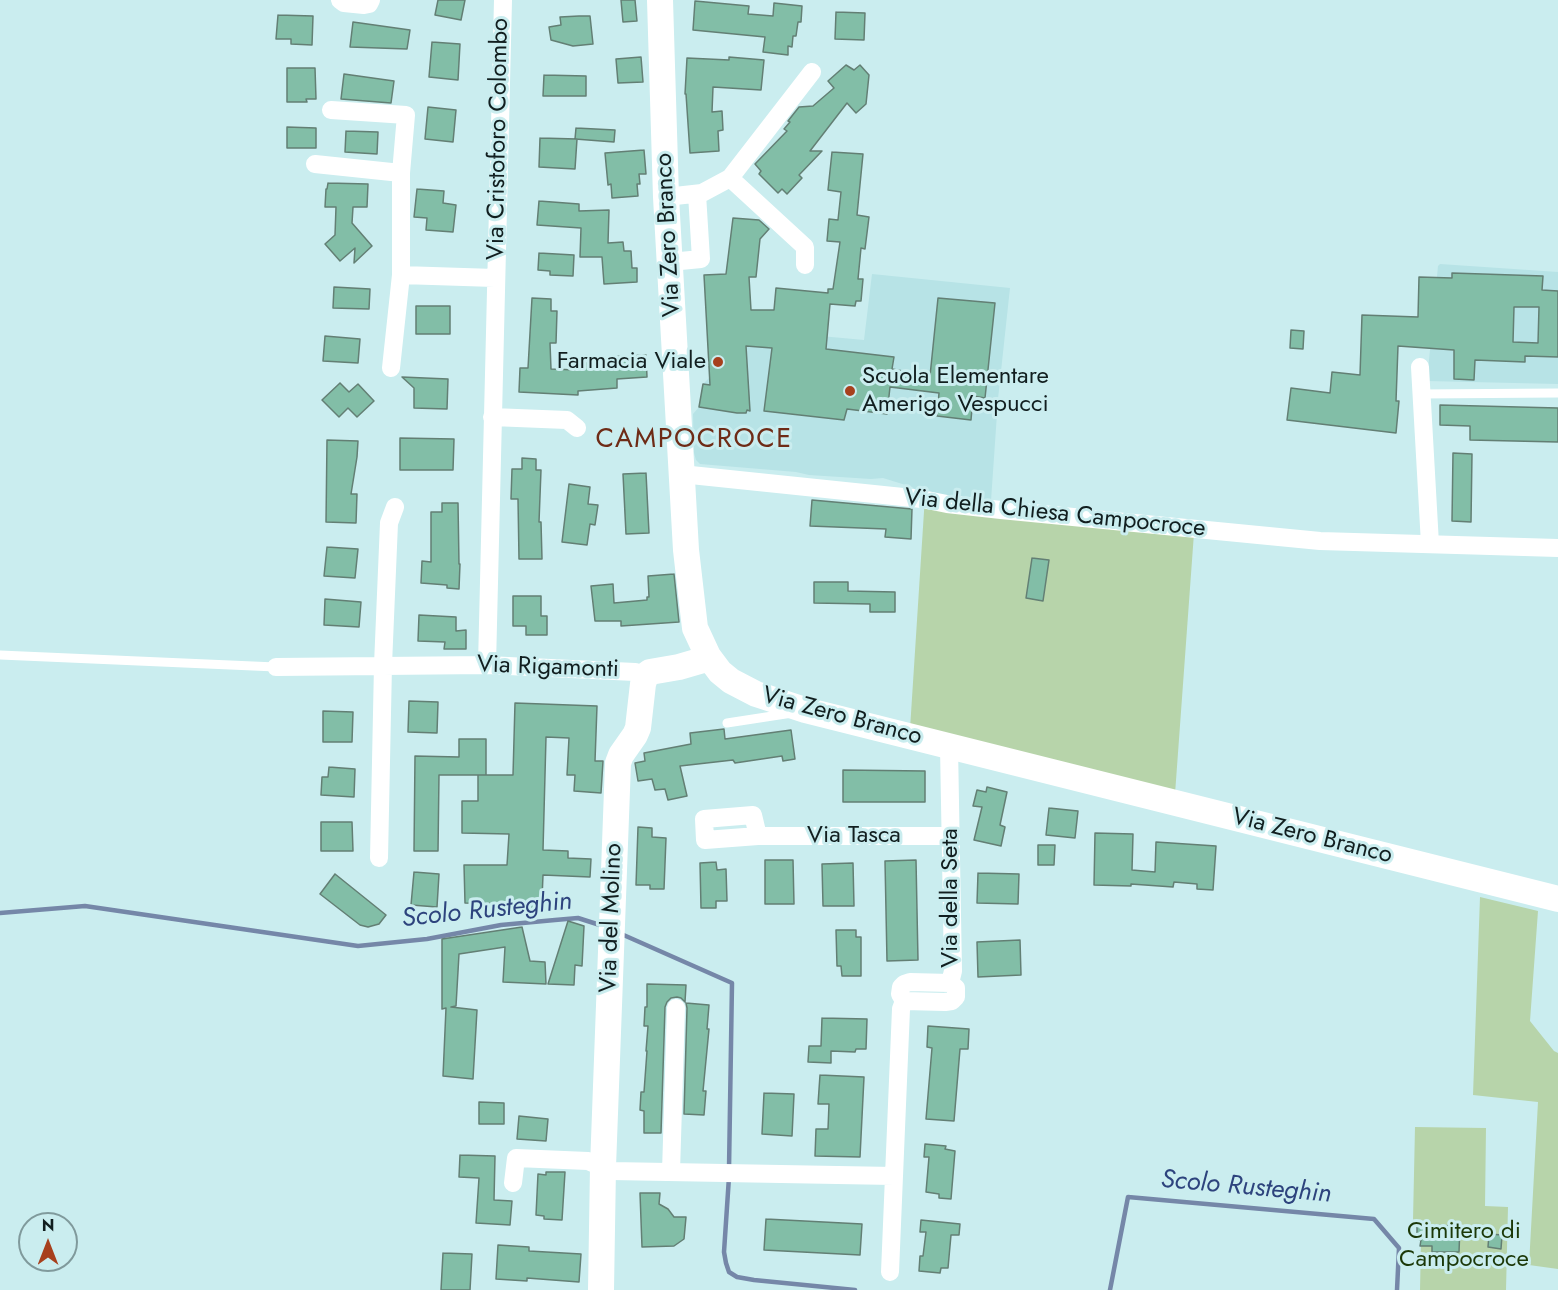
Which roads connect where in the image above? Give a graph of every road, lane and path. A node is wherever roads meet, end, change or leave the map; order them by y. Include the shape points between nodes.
1 (340, 0) edge
2 (371, 0) edge
3 (502, 0) edge
4 (660, 0) edge
5 (812, 72) dead end
6 (331, 110) dead end
7 (315, 164) dead end
8 (401, 173) junction
9 (730, 178) junction
10 (698, 194) junction
11 (666, 197) junction
12 (670, 262) junction
13 (805, 265) dead end
14 (401, 275) junction
15 (495, 278) junction
16 (1419, 367) dead end
17 (391, 368) dead end
18 (1558, 393) edge
19 (1421, 394) junction
20 (492, 417) junction
21 (576, 428) dead end
22 (681, 474) junction
23 (395, 507) dead end
24 (1430, 544) junction
25 (1558, 548) edge
26 (0, 654) edge
27 (708, 656) junction
28 (383, 665) junction
29 (487, 665) junction
30 (276, 667) joint
31 (646, 675) junction
32 (798, 708) junction
33 (727, 723) dead end
34 (948, 746) junction
35 (758, 836) dead end
36 (951, 836) junction
37 (380, 858) dead end
38 (1558, 899) edge
39 (676, 1008) dead end
40 (603, 1167) junction
41 (671, 1172) junction
42 (894, 1176) junction
43 (513, 1183) dead end
44 (890, 1272) dead end
45 (601, 1290) edge

1 - 2 street via 364,5
3 - 15 street, Via Cristoforo Colombo
4 - 11 street, Via Zero Branco
5 - 9 street
6 - 8 street via 406,115
7 - 8 street
8 - 14 street
9 - 10 street
9 - 13 street via 805,247
10 - 11 street
10 - 12 street via 701,259
11 - 12 street, Via Zero Branco
12 - 22 street, Via Zero Branco
14 - 15 street, Via Cristoforo Colombo
14 - 17 street
15 - 20 street, Via Cristoforo Colombo
16 - 19 street
18 - 19 lane
19 - 24 street
20 - 21 street via 567,420
20 - 29 street, Via Cristoforo Colombo
22 - 24 street, Via della Chiesa Campocroce via 1320,541
22 - 27 street, Via Zero Branco via 695,628
23 - 28 street via 389,523
24 - 25 street, Via della Chiesa Campocroce
26 - 30 lane
27 - 31 street, Via Rigamonti
27 - 32 street, Via Zero Branco via 720,672 743,688
28 - 29 street, Via Rigamonti
28 - 30 street, Via Rigamonti
28 - 37 street
29 - 31 street, Via Rigamonti
31 - 40 street, Via del Molino via 638,728 618,763
32 - 33 lane via 786,715
32 - 34 street, Via Zero Branco
34 - 36 street, Via della Seta
34 - 38 street, Via Zero Branco
35 - 36 street, Via Tasca
36 - 42 street, Via della Seta via 950,983 956,988 956,997 945,1002 904,1001 901,1009
39 - 41 street
40 - 41 street
40 - 43 street via 588,1161 516,1158
40 - 45 street, Via del Molino
41 - 42 street
42 - 44 street

